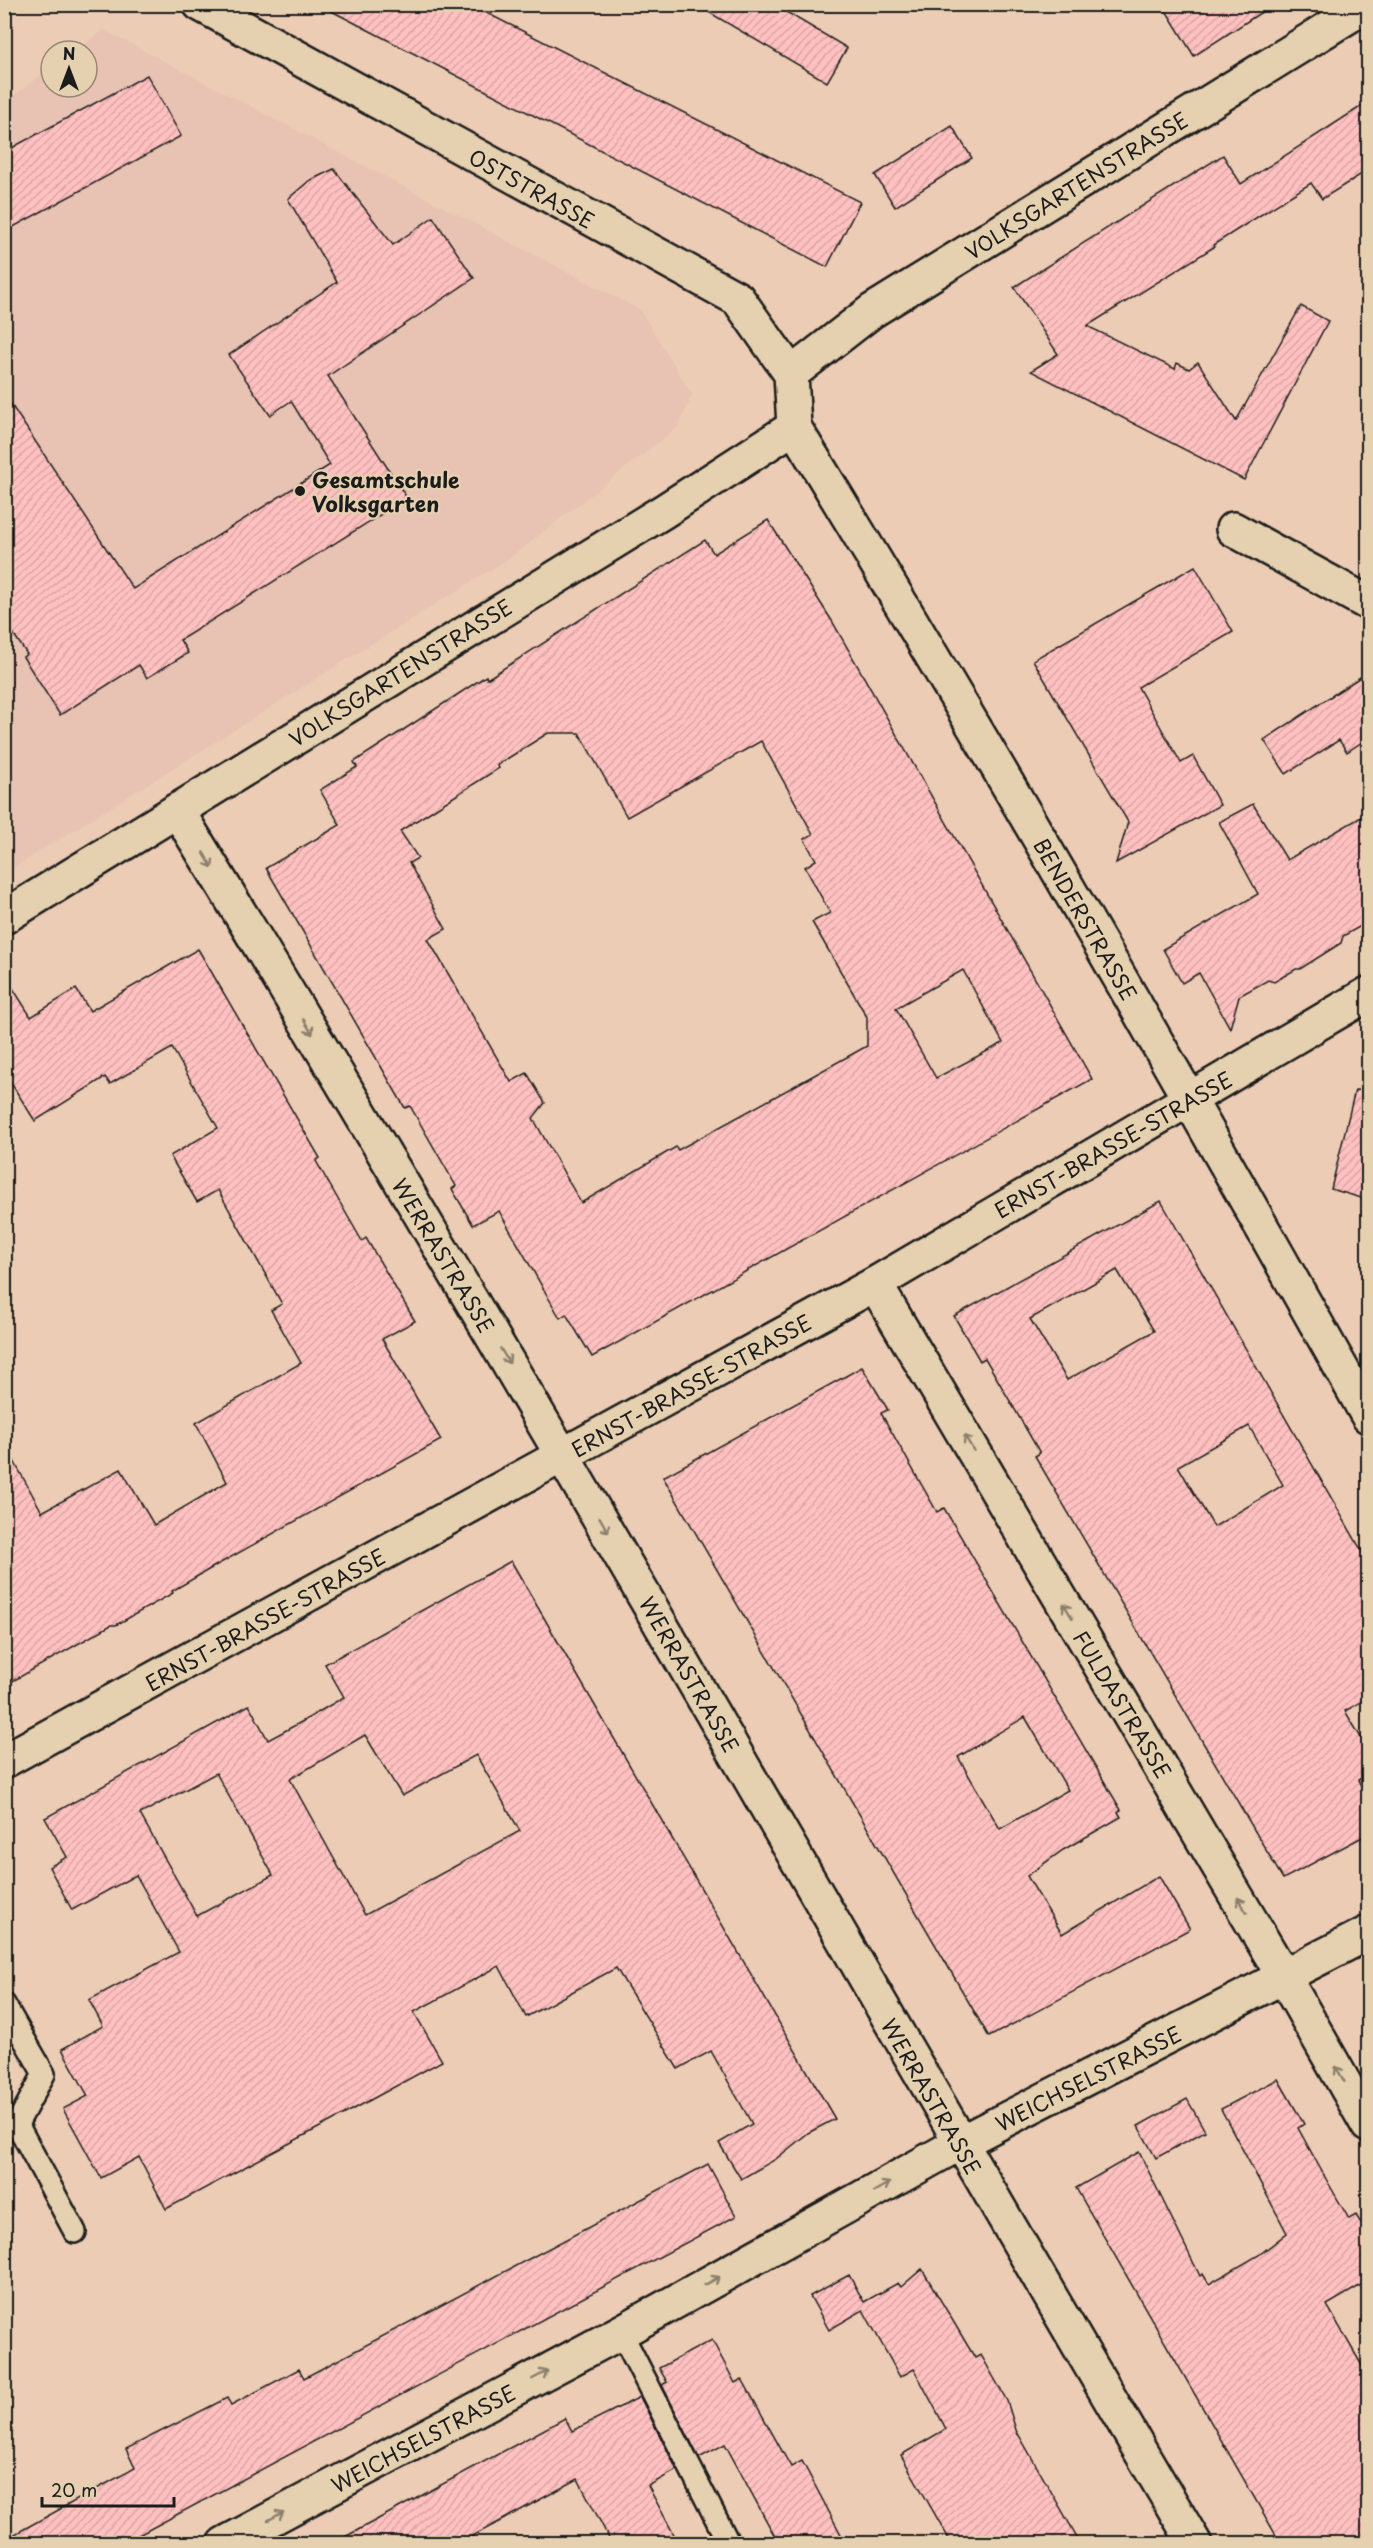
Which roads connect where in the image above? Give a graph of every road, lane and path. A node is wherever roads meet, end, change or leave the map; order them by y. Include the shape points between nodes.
1 (200, 4) edge
2 (1368, 4) edge
3 (791, 374) junction
4 (794, 427) junction
5 (1233, 529) dead end
6 (1368, 603) edge
7 (177, 810) junction
8 (4, 917) edge
9 (1368, 994) edge
10 (1191, 1099) junction
11 (875, 1284) junction
12 (1368, 1416) edge
13 (564, 1455) junction
14 (4, 1761) edge
15 (1368, 1933) edge
16 (1284, 1977) junction
17 (4, 2004) edge
18 (1368, 2125) edge
19 (960, 2143) junction
20 (75, 2232) dead end
21 (621, 2332) junction
22 (224, 2544) edge
23 (729, 2544) edge
24 (1195, 2544) edge

1 - 3 street, OSTSTRASSE via 738,299
2 - 3 street, VOLKSGARTENSTRASSE via 872,311
3 - 4 street
4 - 7 street, VOLKSGARTENSTRASSE
4 - 10 street, BENDERSTRASSE
5 - 6 street
7 - 8 street, VOLKSGARTENSTRASSE
7 -> 13 street, WERRASTRASSE
9 - 10 street, ERNST-BRASSE-STRASSE
10 - 11 street, ERNST-BRASSE-STRASSE
10 - 12 street, BENDERSTRASSE
11 - 13 street, ERNST-BRASSE-STRASSE
16 -> 11 street, FULDASTRASSE
13 - 14 street, ERNST-BRASSE-STRASSE
13 -> 19 street, WERRASTRASSE
15 - 16 street, WEICHSELSTRASSE
18 -> 16 street, FULDASTRASSE
16 - 19 street, WEICHSELSTRASSE
17 - 20 lane via 44,2074 17,2124
21 -> 19 street, WEICHSELSTRASSE
19 - 24 street, WERRASTRASSE
22 -> 21 street, WEICHSELSTRASSE
21 - 23 lane

